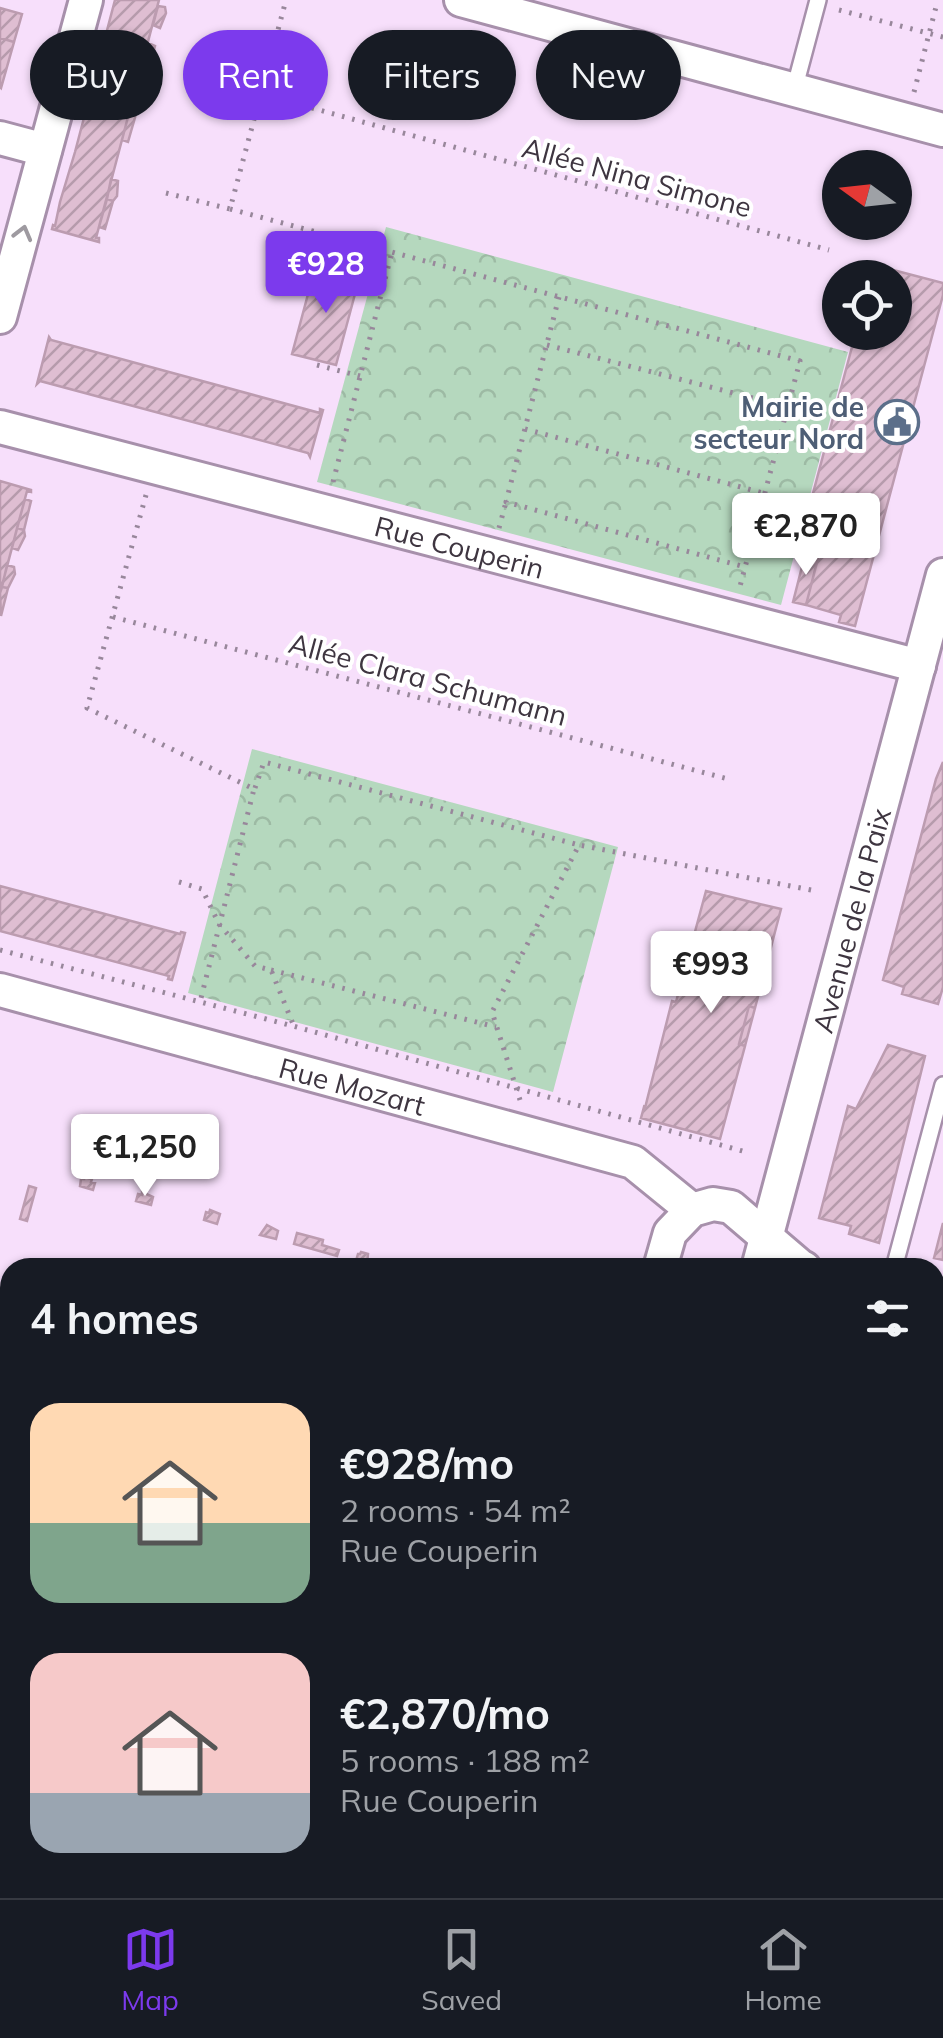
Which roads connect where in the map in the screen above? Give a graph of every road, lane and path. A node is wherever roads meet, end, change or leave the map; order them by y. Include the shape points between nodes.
1 (86, 0) edge
2 (286, 0) edge
3 (461, 0) edge
4 (817, 2) edge
5 (937, 2) dead end
6 (278, 30) edge
7 (929, 33) junction
8 (943, 37) edge
9 (794, 90) junction
10 (328, 112) edge
11 (254, 120) edge
12 (907, 120) junction
13 (943, 130) edge
14 (0, 138) edge
15 (45, 150) junction
16 (166, 193) dead end
17 (230, 209) junction
18 (829, 250) dead end
19 (392, 252) junction
20 (559, 297) junction
21 (0, 317) edge
22 (547, 344) junction
23 (317, 365) dead end
24 (360, 376) junction
25 (788, 408) junction
26 (0, 427) edge
27 (525, 429) junction
28 (154, 467) junction
29 (764, 494) junction
30 (506, 502) junction
31 (326, 511) junction
32 (496, 537) dead end
33 (745, 567) junction
34 (943, 575) edge
35 (113, 616) junction
36 (731, 617) junction
37 (919, 666) junction
38 (732, 780) dead end
39 (254, 789) junction
40 (579, 846) junction
41 (179, 882) dead end
42 (816, 892) dead end
43 (219, 924) junction
44 (0, 950) edge
45 (271, 970) junction
46 (0, 990) edge
47 (200, 1002) junction
48 (293, 1026) junction
49 (496, 1026) junction
50 (943, 1085) edge
51 (516, 1088) junction
52 (530, 1134) junction
53 (746, 1152) dead end
54 (692, 1210) junction
55 (762, 1253) edge
56 (663, 1258) edge
57 (897, 1258) edge

1 - 15 street
2 - 6 path
3 - 9 street
4 - 7 path
4 - 9 lane
5 - 7 path
7 - 8 path
7 - 12 path
9 - 12 street
10 - 18 path, Allée Nina Simone
11 - 17 path
12 - 13 street
14 - 15 street
21 -> 15 street
16 - 17 path
17 - 19 path
19 - 20 path
19 - 24 path
20 - 22 path
20 - 25 path via 800,362
22 - 25 path
22 - 27 path
23 - 24 path
24 - 31 path
25 - 29 path
26 - 28 street, Rue Couperin
27 - 29 path
27 - 30 path
28 - 31 street, Rue Couperin
28 - 35 path
29 - 33 path
30 - 32 path
30 - 33 path
31 - 36 street, Rue Couperin
33 - 36 path
34 - 37 street, Avenue de la Paix
35 - 38 path, Allée Clara Schumann
35 - 39 path via 87,708
36 - 37 street, Rue Couperin
37 - 55 street, Avenue de la Paix
39 - 40 path via 264,762
39 - 43 path
40 - 42 path
40 - 49 path via 492,1012
41 - 43 path via 202,889
43 - 45 path via 255,966
43 - 47 path
44 - 47 path
45 - 48 path
45 - 49 path
46 - 52 street, Rue Mozart
47 - 48 path
48 - 51 path
49 - 51 path
50 - 57 lane
51 - 52 path
51 - 53 path
52 - 54 street, Rue Mozart via 633,1162
54 - 55 street via 732,1207
54 - 56 street via 670,1233

